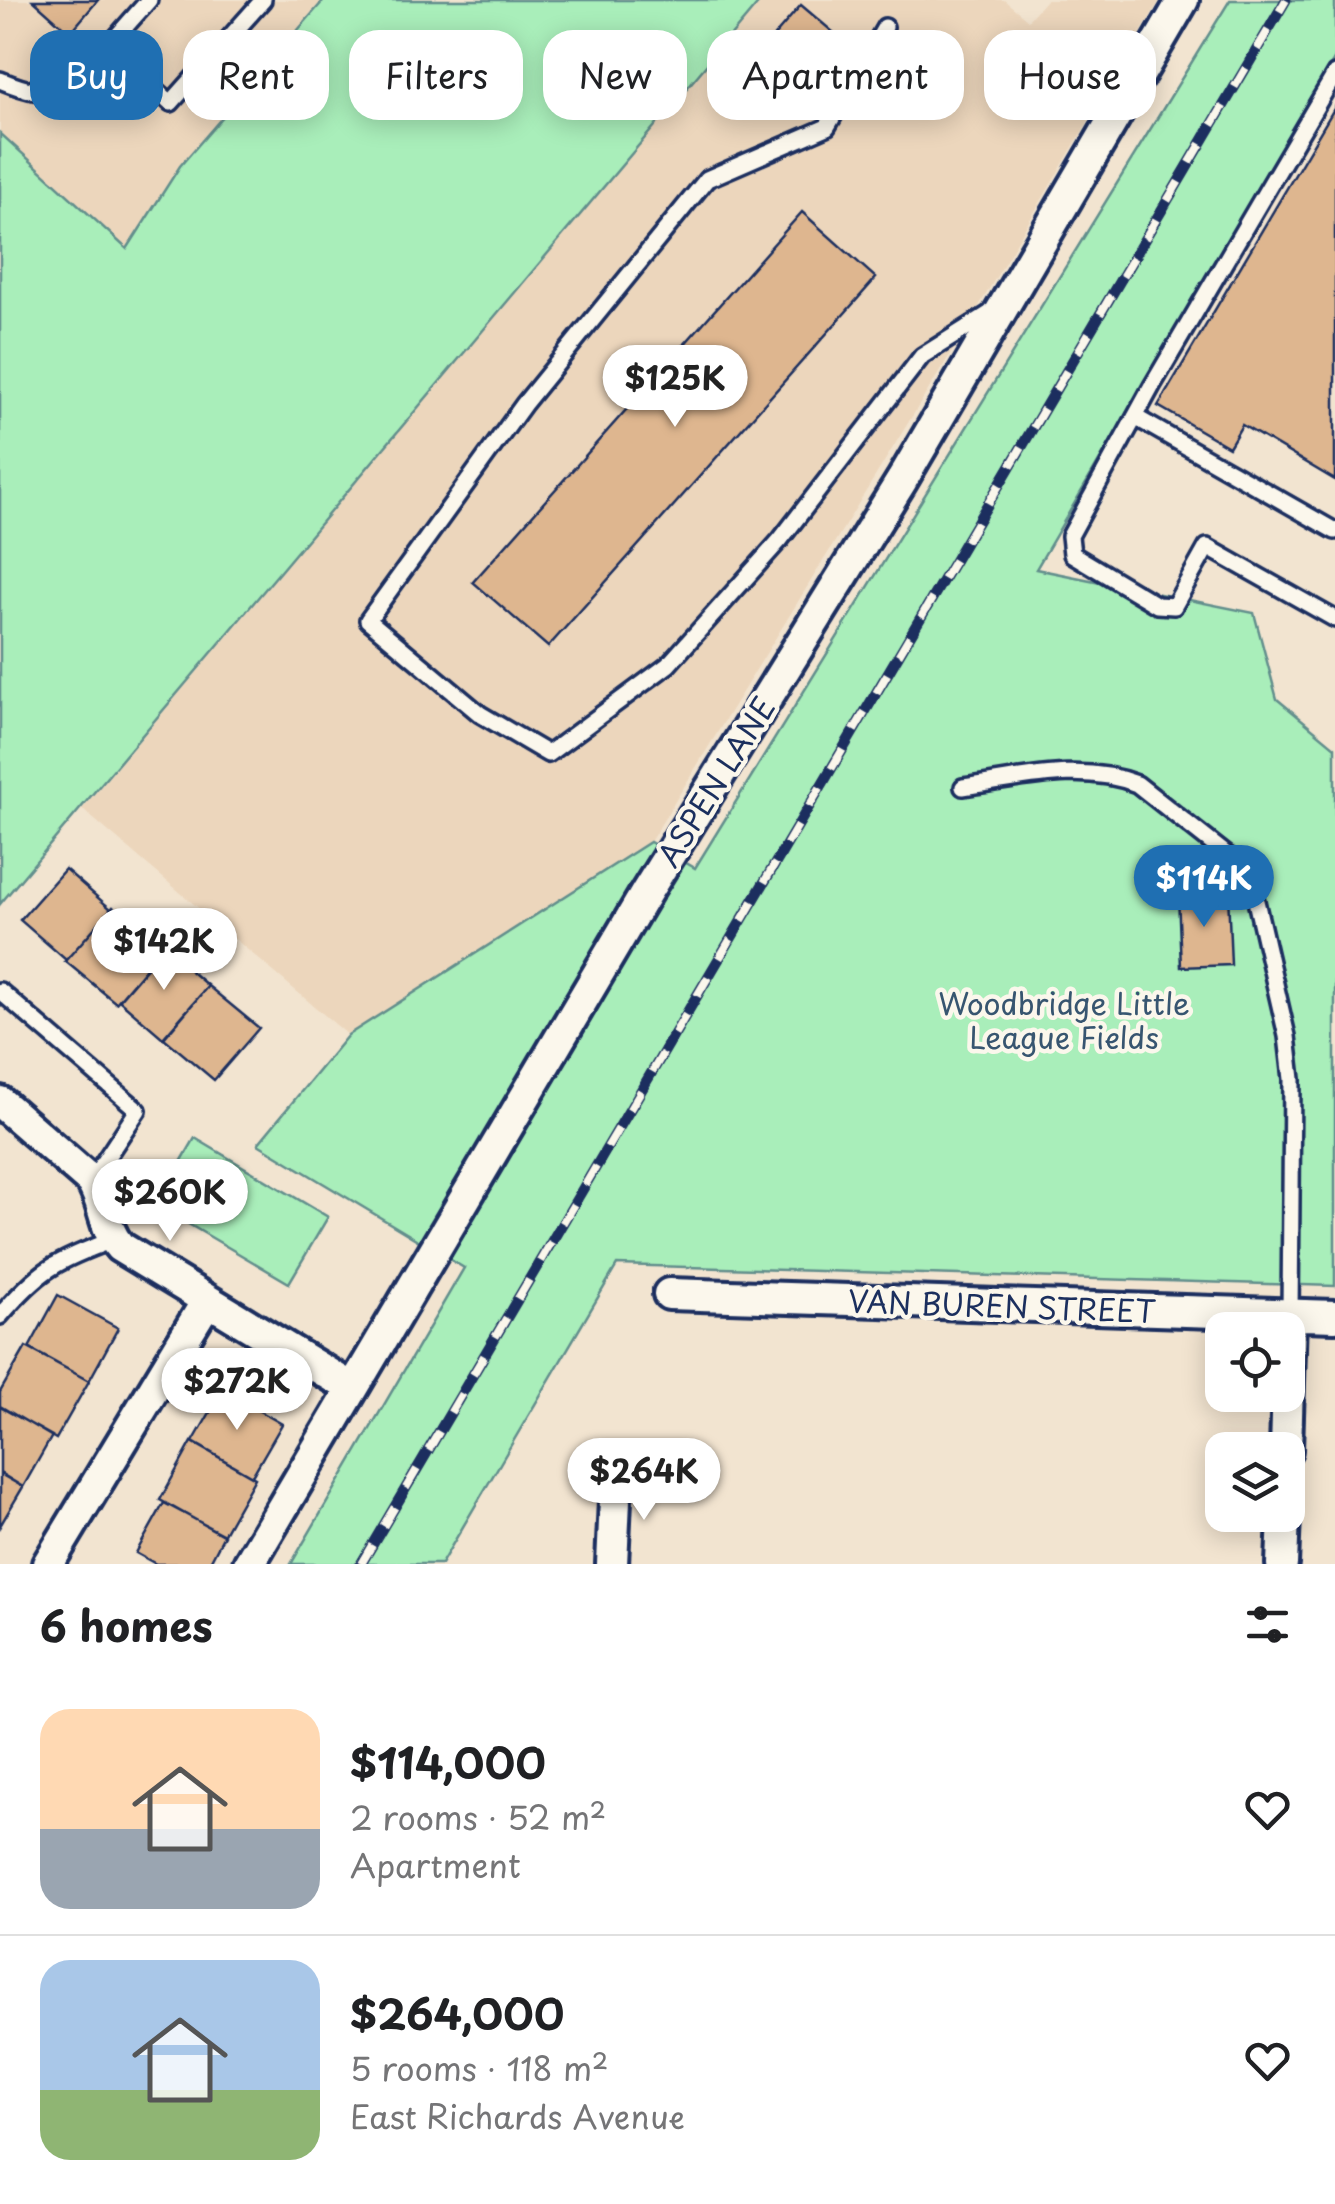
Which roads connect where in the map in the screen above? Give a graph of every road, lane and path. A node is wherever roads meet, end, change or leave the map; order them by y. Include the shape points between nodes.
1 (149, 0) edge
2 (262, 0) edge
3 (1183, 0) edge
4 (885, 28) dead end
5 (122, 30) edge
6 (1335, 74) edge
7 (0, 80) edge
8 (30, 91) edge
9 (163, 96) edge
10 (1006, 303) junction
11 (1135, 417) junction
12 (1335, 531) edge
13 (1335, 619) edge
14 (963, 786) dead end
15 (0, 991) edge
16 (0, 1102) edge
17 (91, 1181) junction
18 (113, 1240) junction
19 (669, 1294) dead end
20 (207, 1300) junction
21 (1228, 1312) edge
22 (1290, 1312) edge
23 (1305, 1315) edge
24 (0, 1316) edge
25 (1335, 1316) edge
26 (352, 1388) junction
27 (616, 1478) dead end
28 (1283, 1532) edge
29 (48, 1564) edge
30 (249, 1564) edge
31 (612, 1564) edge
32 (1282, 1564) edge

1 - 5 lane
2 - 9 lane via 171,103
3 - 10 street, ASPEN LANE
4 - 10 lane via 827,127 708,180 524,404 368,620 480,714 548,754 668,666 780,540 922,356
6 - 11 lane
7 - 8 lane
10 - 26 street, ASPEN LANE
11 - 12 lane
11 - 13 lane via 1070,536 1072,554 1157,605 1174,606 1207,547
14 - 22 lane via 1071,772 1118,777 1138,784 1246,873 1288,1036
15 - 17 lane via 138,1110
16 - 17 street
17 - 18 street
18 - 20 street
18 - 24 lane via 49,1266
19 - 21 street, VAN BUREN STREET
20 - 26 street
20 - 29 street
23 - 25 street, VAN BUREN STREET
26 - 30 street, ASPEN LANE
27 - 31 street
28 - 32 street

